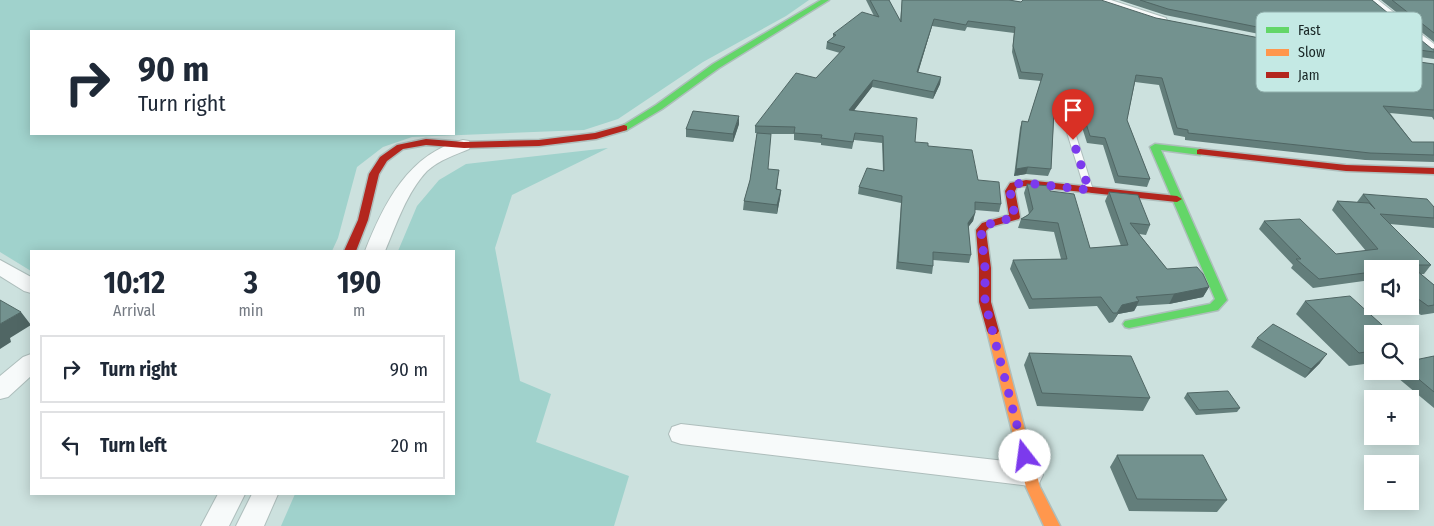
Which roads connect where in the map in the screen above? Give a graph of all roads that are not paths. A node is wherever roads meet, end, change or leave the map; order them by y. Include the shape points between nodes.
1 (826, 0) edge
2 (1099, 0) edge
3 (1370, 0) edge
4 (1385, 12) edge
5 (1171, 23) edge
6 (1422, 41) edge
7 (1434, 51) edge
8 (1068, 123) dead end
9 (463, 145) junction
10 (1434, 172) edge
11 (1089, 190) junction
12 (1177, 199) junction
13 (363, 219) junction
14 (389, 219) junction
15 (350, 250) edge
16 (375, 250) edge
17 (0, 267) edge
18 (30, 285) edge
19 (1129, 324) dead end
20 (30, 364) edge
21 (0, 390) edge
22 (681, 434) dead end
23 (1030, 475) junction
24 (231, 495) edge
25 (265, 495) edge
26 (215, 526) edge
27 (250, 526) edge
28 (1052, 526) edge

1 - 9 street via 715,67 669,102 617,131 580,140
2 - 5 street
3 - 4 street
6 - 7 street
8 - 11 lane
9 - 13 street via 430,140 392,151 375,168
9 - 14 street via 421,168
10 - 12 street via 1346,168 1155,147
11 - 12 street
11 - 23 street via 1014,184 1010,191 1015,217 986,225 981,230 985,302
12 - 19 street via 1221,300 1214,307
13 - 14 street
13 - 15 street
14 - 16 street
17 - 18 street
20 - 21 street
22 - 23 street
23 - 28 street
24 - 26 street
25 - 27 street

